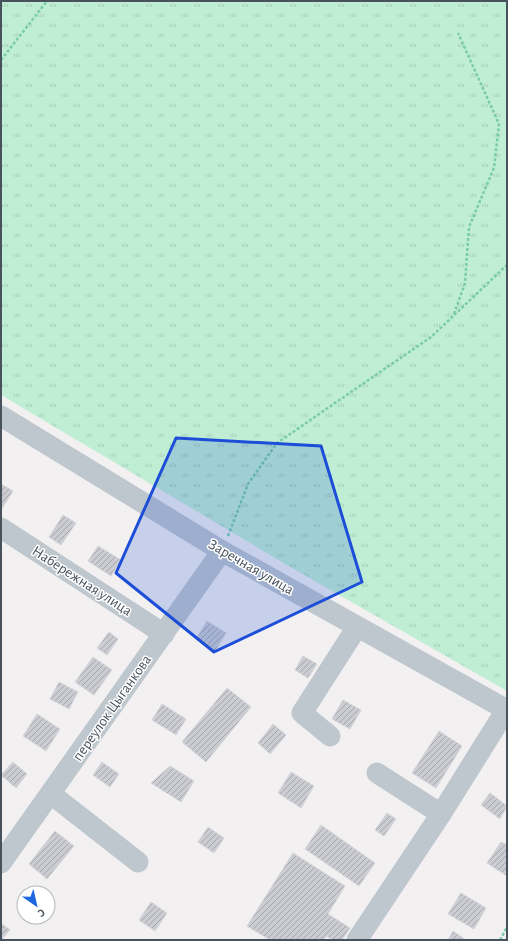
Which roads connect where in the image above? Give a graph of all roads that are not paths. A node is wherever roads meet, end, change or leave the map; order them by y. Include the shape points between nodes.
1 (1, 416) edge
2 (1, 528) edge
3 (222, 551) junction
4 (357, 627) junction
5 (164, 634) junction
6 (506, 710) edge
7 (330, 736) dead end
8 (377, 773) dead end
9 (51, 794) junction
10 (442, 814) junction
11 (138, 862) dead end
12 (1, 864) edge
13 (357, 940) edge

1 - 3 street, Заречная улица
2 - 5 street, Набережная улица
3 - 4 street, Заречная улица
3 - 5 street, переулок Цыганкова
4 - 6 street, Заречная улица
4 - 7 street via 302,714
5 - 9 street, переулок Цыганкова
6 - 10 street
8 - 10 street
9 - 11 street
9 - 12 street, переулок Цыганкова
10 - 13 street

